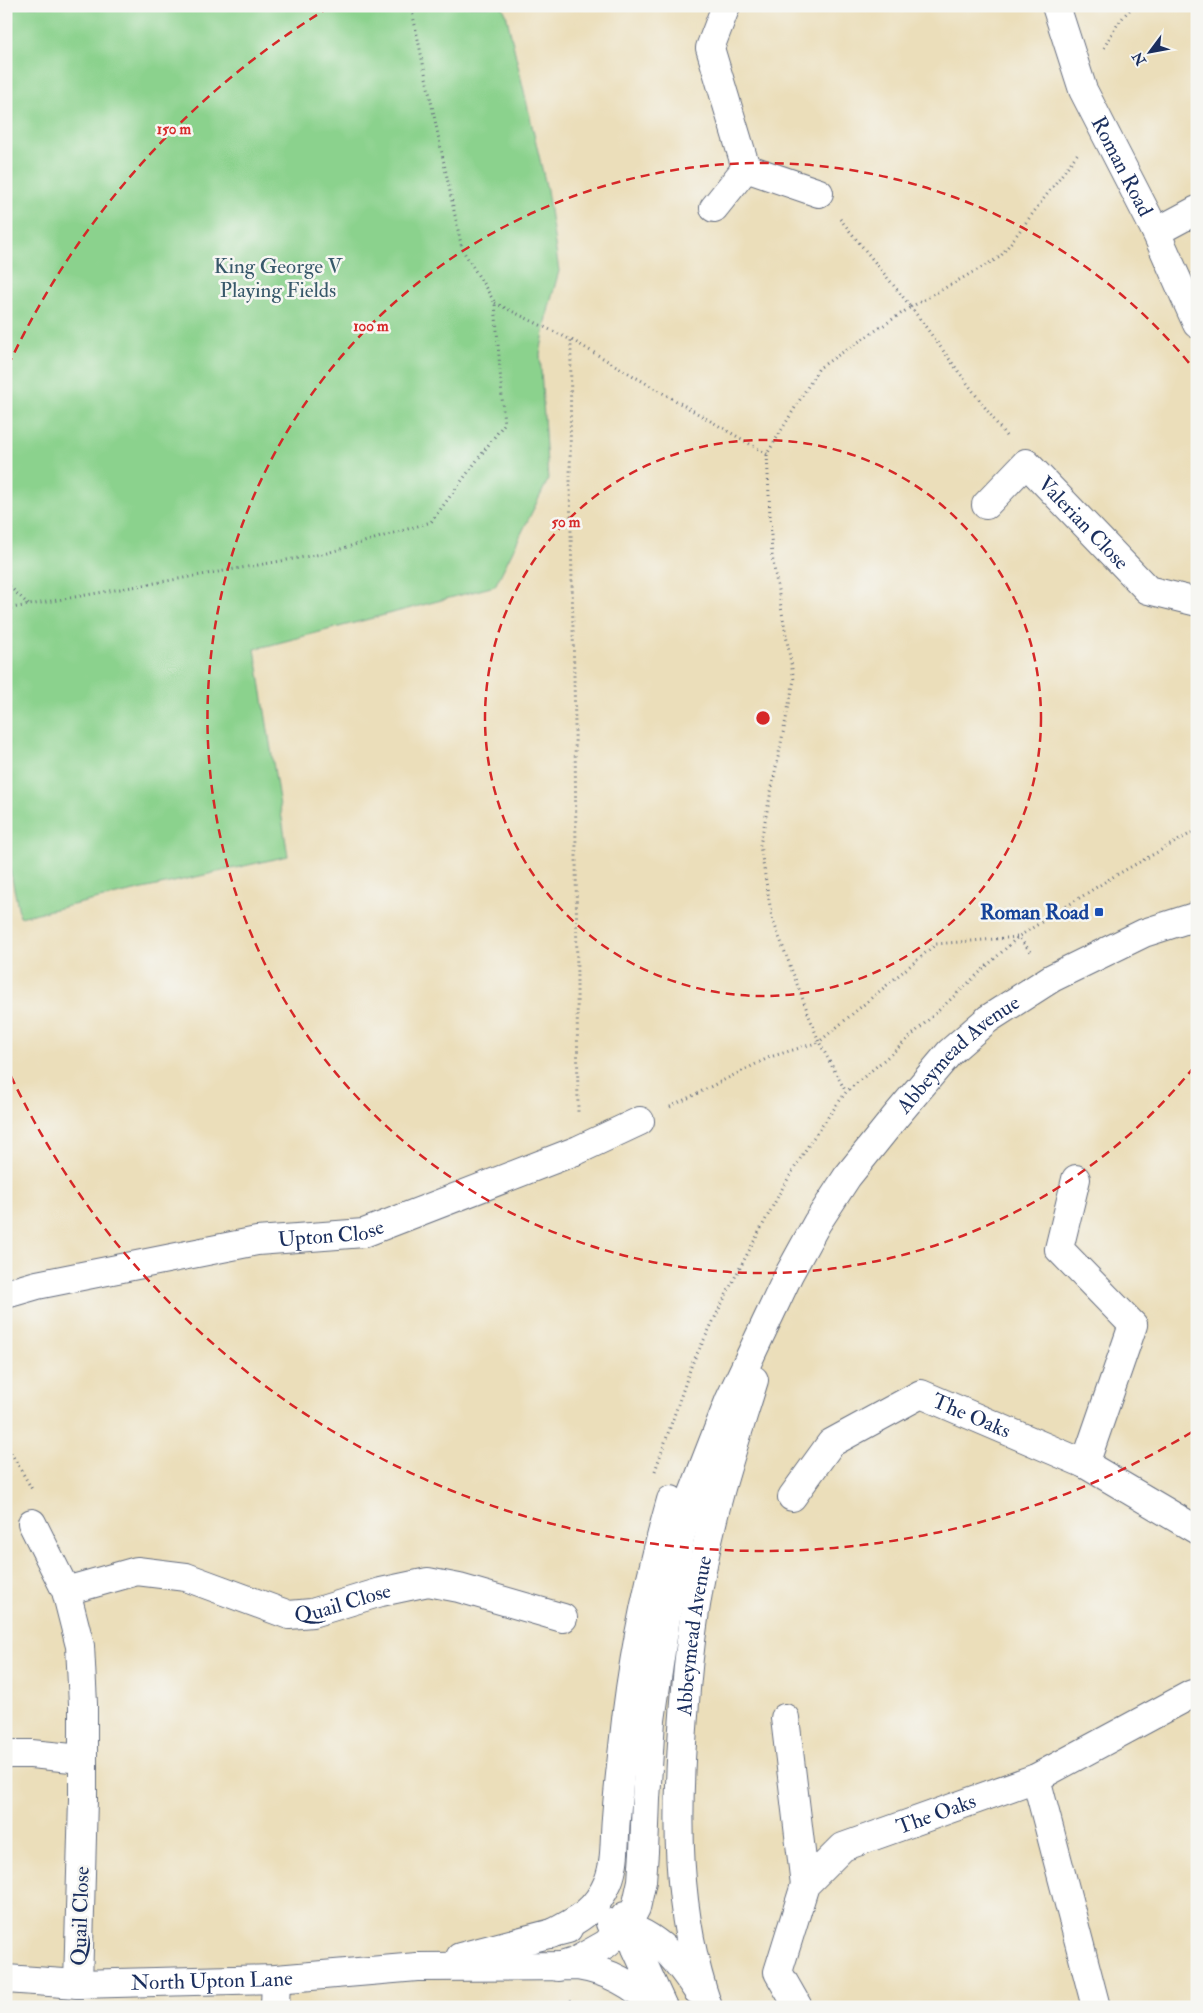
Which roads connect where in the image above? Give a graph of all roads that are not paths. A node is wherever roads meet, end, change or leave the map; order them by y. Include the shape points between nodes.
1 (726, 6) edge
2 (1056, 6) edge
3 (746, 168) junction
4 (819, 193) road end
5 (714, 208) dead end
6 (1197, 210) edge
7 (1156, 232) junction
8 (1197, 324) edge
9 (986, 505) dead end
10 (1197, 602) edge
11 (1197, 916) edge
12 (640, 1121) road end
13 (1076, 1178) dead end
14 (789, 1274) junction
15 (6, 1294) edge
16 (1085, 1464) junction
17 (792, 1497) dead end
18 (32, 1523) road end
19 (1197, 1530) edge
20 (66, 1591) junction
21 (563, 1618) dead end
22 (1195, 1692) edge
23 (786, 1718) dead end
24 (6, 1754) edge
25 (82, 1759) junction
26 (1036, 1778) junction
27 (614, 1853) junction
28 (805, 1885) junction
29 (627, 1925) junction
30 (551, 1934) junction
31 (417, 1967) junction
32 (558, 1967) junction
33 (6, 1979) edge
34 (276, 1979) junction
35 (78, 1984) junction
36 (275, 2007) edge
37 (655, 2007) edge
38 (663, 2007) edge
39 (707, 2007) edge
40 (798, 2007) edge
41 (1096, 2007) edge

1 - 3 street via 710,48
2 - 7 street, Roman Road via 1083,90
3 - 4 street
3 - 5 street
6 - 7 street
7 - 8 street, Roman Road
9 - 10 street, Valerian Close via 1026,462 1148,590
11 - 14 street, Abbeymead Avenue via 1144,933 1052,978 988,1019 950,1052 847,1177
12 - 15 street, Upton Close via 578,1150 364,1234 257,1241
13 - 16 street via 1059,1248 1133,1325
14 - 27 street, Abbeymead Avenue via 730,1360 675,1486 636,1647
14 - 29 street, Abbeymead Avenue via 729,1401 695,1488 680,1538 651,1720 642,1880 636,1908
14 - 39 street, Abbeymead Avenue via 721,1488 694,1610 682,1743 679,1860 693,1954
16 - 17 street, The Oaks via 921,1394 831,1443
16 - 19 street, The Oaks
18 - 20 street, Quail Close
20 - 21 street, Quail Close via 136,1571 186,1577 289,1615 312,1613 428,1582
20 - 25 street, Quail Close via 80,1646
22 - 26 street, The Oaks
23 - 28 street
24 - 25 street
25 - 35 street, Quail Close
26 - 28 street, The Oaks via 843,1847
26 - 41 street
27 - 29 street, Abbeymead Avenue
27 - 30 street, Abbeymead Avenue via 610,1879 601,1897 589,1911
28 - 40 street, The Oaks via 778,1972
29 - 30 street, Abbeymead Avenue via 594,1923
29 - 32 street, Abbeymead Avenue via 606,1944
29 - 38 street, Abbeymead Avenue
29 - 39 street, Abbeymead Avenue via 661,1945 683,1968
30 - 31 street, North Upton Lane
31 - 32 street, North Upton Lane
31 - 34 street, North Upton Lane
32 - 37 street via 599,1970 623,1980
33 - 35 street, North Upton Lane
34 - 35 street, North Upton Lane
34 - 36 street

